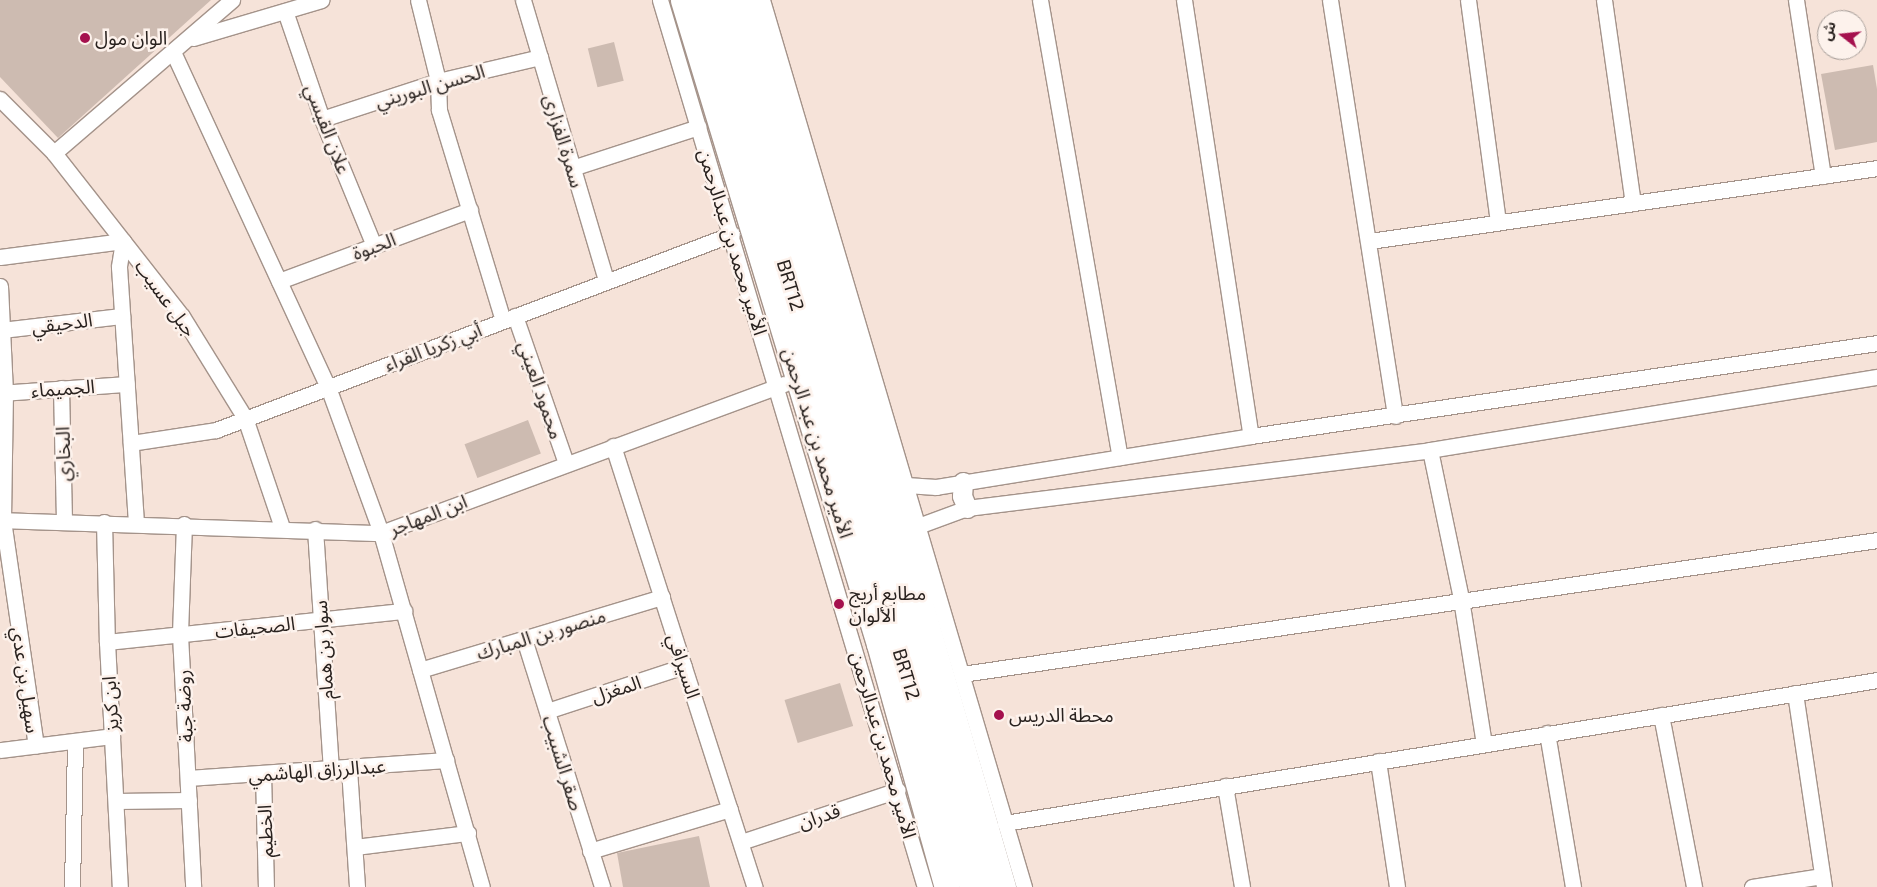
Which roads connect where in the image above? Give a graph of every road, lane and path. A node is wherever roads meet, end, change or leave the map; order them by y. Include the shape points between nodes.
1 (232, 0) edge
2 (321, 0) edge
3 (418, 0) edge
4 (523, 0) edge
5 (660, 0) edge
6 (683, 0) edge
7 (706, 0) edge
8 (725, 0) edge
9 (744, 0) edge
10 (762, 0) edge
11 (1040, 0) edge
12 (1184, 0) edge
13 (1330, 0) edge
14 (1468, 0) edge
15 (1604, 0) edge
16 (1796, 0) edge
17 (284, 11) junction
18 (189, 39) junction
19 (173, 52) junction
20 (540, 57) junction
21 (782, 70) junction
22 (438, 81) junction
23 (0, 99) edge
24 (322, 118) junction
25 (698, 127) junction
26 (780, 128) junction
27 (54, 153) junction
28 (572, 168) junction
29 (1877, 168) edge
30 (1823, 176) junction
31 (1634, 203) junction
32 (470, 210) junction
33 (1498, 222) junction
34 (732, 234) junction
35 (123, 241) junction
36 (1370, 241) junction
37 (374, 246) junction
38 (0, 257) edge
39 (279, 281) junction
40 (606, 281) junction
41 (0, 286) edge
42 (122, 316) junction
43 (509, 318) junction
44 (847, 318) junction
45 (2, 330) junction
46 (1877, 343) edge
47 (1877, 377) edge
48 (787, 383) junction
49 (127, 384) junction
50 (328, 387) junction
51 (62, 388) junction
52 (2, 393) edge
53 (1395, 416) junction
54 (245, 418) junction
55 (1252, 436) junction
56 (130, 443) junction
57 (613, 446) junction
58 (1430, 450) junction
59 (1120, 457) junction
60 (566, 463) junction
61 (963, 482) junction
62 (906, 485) junction
63 (967, 508) junction
64 (1, 520) edge
65 (64, 520) junction
66 (104, 522) junction
67 (136, 522) junction
68 (184, 524) junction
69 (918, 526) junction
70 (282, 527) junction
71 (315, 529) junction
72 (381, 533) junction
73 (1877, 540) edge
74 (662, 597) junction
75 (1461, 599) junction
76 (404, 611) junction
77 (321, 620) junction
78 (180, 635) junction
79 (524, 639) junction
80 (107, 642) junction
81 (684, 666) junction
82 (420, 670) junction
83 (962, 674) junction
84 (1877, 680) edge
85 (1795, 693) junction
86 (547, 712) junction
87 (1660, 715) junction
88 (1547, 734) junction
89 (112, 736) junction
90 (75, 741) junction
91 (1484, 744) junction
92 (36, 746) junction
93 (0, 750) edge
94 (446, 760) junction
95 (1378, 761) junction
96 (350, 770) junction
97 (331, 771) junction
98 (263, 774) junction
99 (188, 778) junction
100 (1225, 786) junction
101 (898, 790) junction
102 (189, 800) junction
103 (116, 801) junction
104 (730, 809) junction
105 (1005, 823) junction
106 (468, 833) junction
107 (741, 842) junction
108 (355, 847) junction
109 (590, 851) junction
110 (1823, 882) edge
111 (72, 887) edge
112 (120, 887) edge
113 (193, 887) edge
114 (266, 887) edge
115 (357, 887) edge
116 (482, 887) edge
117 (602, 887) edge
118 (755, 887) edge
119 (925, 887) edge
120 (948, 887) edge
121 (970, 887) edge
122 (989, 887) edge
123 (1003, 887) edge
124 (1024, 887) edge
125 (1242, 887) edge
126 (1397, 887) edge
127 (1573, 887) edge
128 (1694, 887) edge
129 (1752, 887) edge

1 - 18 street
2 - 17 street
3 - 22 street, محمود العيني
4 - 20 street, سمرة الفزارى
5 - 25 street, الأمير محمد بن عبدالرحمن
6 - 48 main road, الأمير محمد بن عبد الرحمن
7 - 121 main road, BRT12
8 - 122 main road, BRT12
9 - 26 main road
10 - 21 street
11 - 59 street
12 - 55 street
13 - 36 street
14 - 33 street
15 - 31 street
16 - 30 street
17 - 18 street
17 - 24 street, علان القيسي
18 - 19 street
19 - 27 street
19 - 39 street
20 - 22 street, الحسن البوريني
20 - 28 street, سمرة الفزارى
21 - 26 main road
21 - 44 street
22 - 24 street, الحسن البوريني
22 - 32 street, محمود العيني via 439,110
23 - 27 street, جبل عسيب
24 - 37 street, علان القيسي
25 - 28 street
25 - 34 street, الأمير محمد بن عبدالرحمن
26 - 44 main road
27 - 35 street, جبل عسيب
28 - 40 street, سمرة الفزارى
29 - 30 street
30 - 31 street
31 - 33 street
32 - 37 street, الحبوة
32 - 43 street, محمود العيني
33 - 36 street
34 - 40 street, أبي زكريا الفراء
34 - 48 street, الأمير محمد بن عبدالرحمن
35 - 38 street
35 - 42 street via 119,267
35 - 54 street, جبل عسيب via 182,316
36 - 53 street
37 - 39 street, الحبوة
39 - 50 street
40 - 43 street, أبي زكريا الفراء
41 - 45 street, سهيل بن عدي
42 - 45 street, الدحيقي
42 - 49 street
43 - 50 street, أبي زكريا الفراء
43 - 60 street, محمود العيني
44 - 62 street
44 - 123 main road
45 - 52 street, سهيل بن عدي
46 - 53 street
47 - 58 street
48 - 57 street, ابن المهاجر
48 - 101 street, الأمير محمد بن عبدالرحمن
48 - 120 main road, الأمير محمد بن عبد الرحمن via 879,644
49 - 51 street, الجميماء
49 - 56 street
50 - 54 street, أبي زكريا الفراء
50 - 72 street
51 - 52 street, الجميماء
51 - 65 street, البخاري
52 - 64 street, سهيل بن عدي
53 - 55 street
54 - 56 street, أبي زكريا الفراء via 216,430
54 - 70 street, جبل عسيب
55 - 59 street
56 - 67 street
57 - 60 street, ابن المهاجر
57 - 74 street, السيرافي
58 - 63 street
58 - 75 street
59 - 61 street
60 - 72 street, ابن المهاجر
61 - 62 street via 922,488
61 - 63 street via 962,496
62 - 69 street
63 - 69 street
64 - 65 street, ابن المهاجر
64 - 92 street, سهيل بن عدي
65 - 66 street, ابن المهاجر
66 - 67 street, ابن المهاجر
66 - 80 street, ابن كريز
67 - 68 street, ابن المهاجر
68 - 70 street, ابن المهاجر
68 - 78 street, روضة جبة
69 - 83 street
70 - 71 street, ابن المهاجر
71 - 72 street, ابن المهاجر
71 - 77 street, سوار بن همام
72 - 76 street
73 - 75 street
74 - 79 street, منصور بن المبارك
74 - 81 street, السيرافي
75 - 83 street
75 - 91 street
76 - 77 street, الصحيفات
76 - 82 street
77 - 78 street, الصحيفات
77 - 97 street, سوار بن همام
78 - 80 street, الصحيفات
78 - 99 street, روضة جبة
79 - 82 street, منصور بن المبارك
79 - 86 street, صقر الشبيب
80 - 89 street, ابن كريز
81 - 86 street, المغزل
81 - 104 street, السيرافي
82 - 94 street
83 - 105 street
84 - 85 street
85 - 87 street
85 - 110 street
86 - 109 street, صقر الشبيب
87 - 88 street
87 - 128 street
88 - 91 street
88 - 127 street
89 - 90 street
89 - 103 street, ابن كريز
90 - 92 street
90 - 111 street
91 - 95 street
92 - 93 street
94 - 96 street, عبدالرزاق الهاشمي
94 - 106 street
95 - 100 street
95 - 126 street
96 - 97 street, عبدالرزاق الهاشمي
96 - 108 street
97 - 98 street, عبدالرزاق الهاشمي
98 - 99 street, عبدالرزاق الهاشمي
98 - 114 street, الخطيم
99 - 102 street, روضة جبة
100 - 105 street
100 - 125 street
101 - 107 street, قدران
101 - 119 street, الأمير محمد بن عبدالرحمن
102 - 103 street
102 - 113 street, روضة جبة
103 - 112 street, ابن كريز
104 - 107 street, السيرافي
104 - 109 street
105 - 124 street
106 - 108 street
106 - 116 street
107 - 118 street, السيرافي
108 - 115 street
109 - 117 street, صقر الشبيب
110 - 129 street

